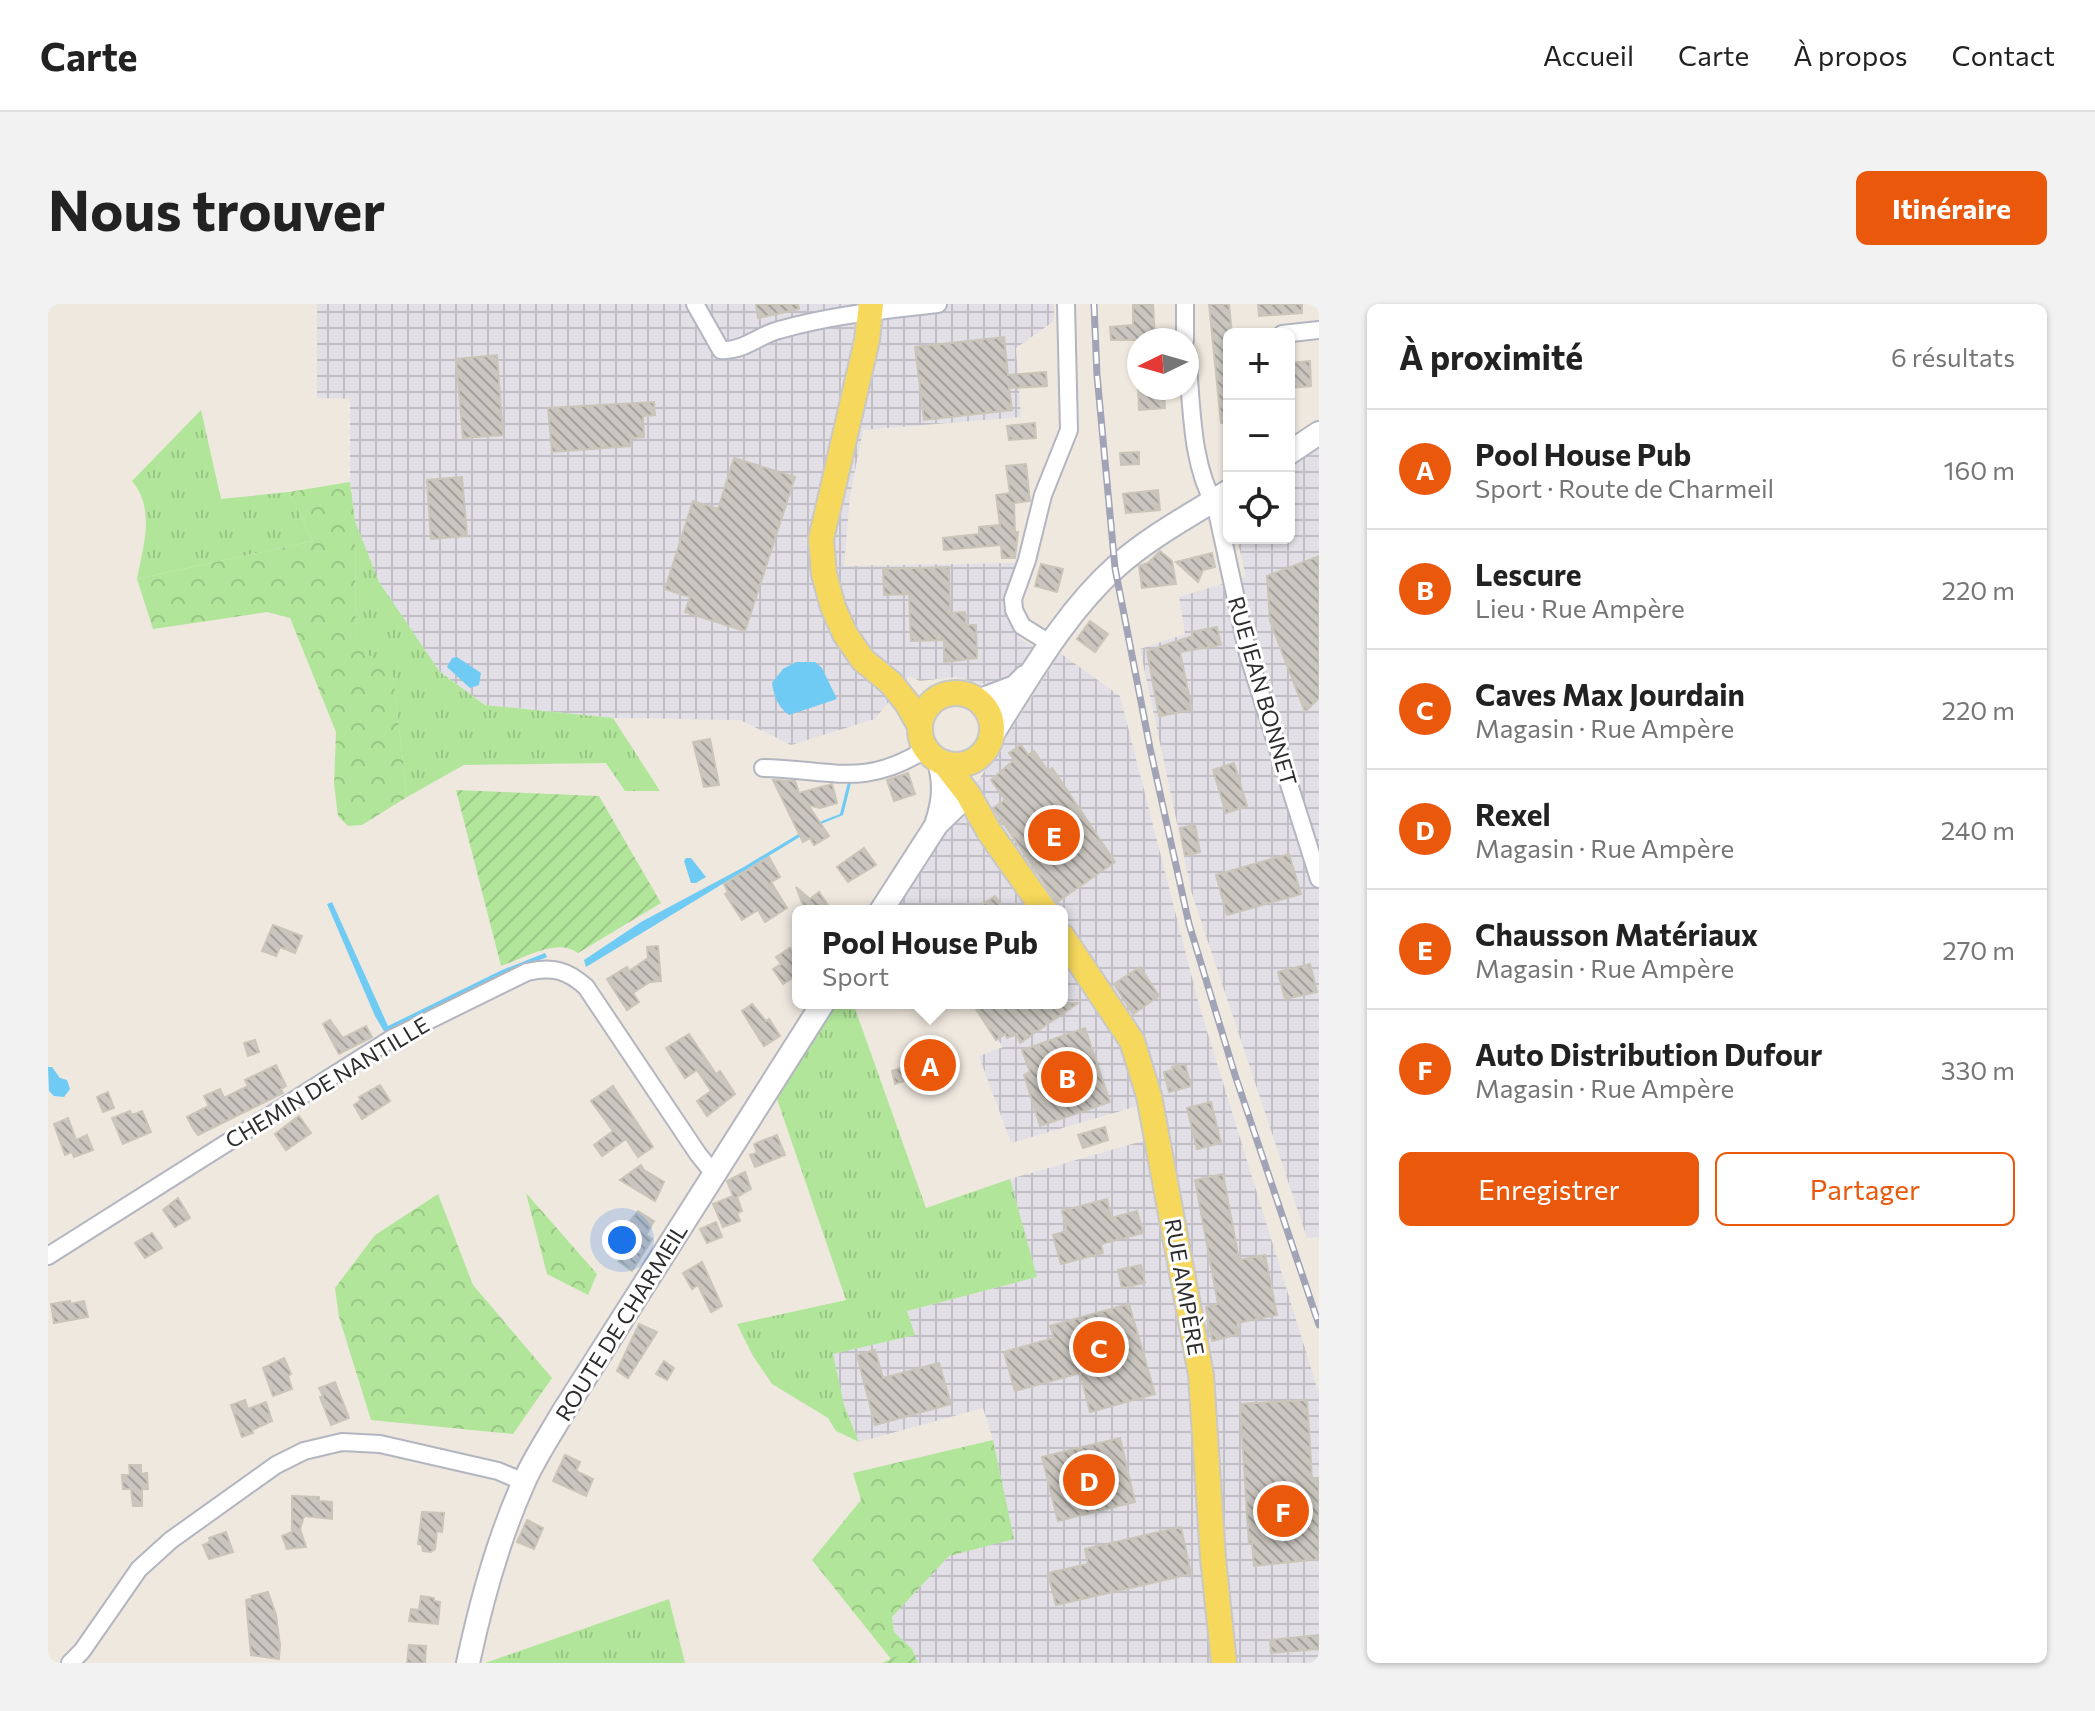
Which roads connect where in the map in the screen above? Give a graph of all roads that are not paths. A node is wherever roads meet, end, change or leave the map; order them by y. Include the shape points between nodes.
1 (938, 304) edge
2 (1066, 304) edge
3 (1185, 304) edge
4 (696, 308) edge
5 (871, 308) edge
6 (1185, 328) edge
7 (1319, 330) edge
8 (1295, 333) edge
9 (1192, 400) edge
10 (1319, 433) edge
11 (1295, 449) edge
12 (1221, 496) edge
13 (1051, 644) junction
14 (1037, 664) junction
15 (891, 683) junction
16 (935, 699) junction
17 (978, 701) junction
18 (990, 738) junction
19 (932, 750) junction
20 (975, 759) junction
21 (763, 768) dead end
22 (968, 794) junction
23 (984, 823) junction
24 (937, 824) junction
25 (1319, 879) edge
26 (885, 905) edge
27 (1041, 905) edge
28 (1068, 945) edge
29 (819, 1009) edge
30 (714, 1174) junction
31 (48, 1256) edge
32 (524, 1482) junction
33 (70, 1663) edge
34 (468, 1663) edge
35 (1224, 1663) edge

1 - 5 street
2 - 13 street via 1069,430 1043,495 1013,599 1022,626
3 - 6 street
4 - 5 street via 721,350 732,351 776,331
5 - 15 main road via 821,539 824,574 845,634 863,660
7 - 8 street
9 - 12 street, RUE JEAN BONNET via 1198,456
10 - 11 main road
12 - 13 main road via 1115,568
12 - 25 street, RUE JEAN BONNET via 1216,507 1248,654
13 - 14 main road
14 - 17 main road via 1015,687
14 - 18 main road
15 - 16 main road
15 - 19 main road
16 - 17 main road via 957,693
16 - 19 main road via 927,706
17 - 18 main road via 990,717
18 - 20 main road
19 - 20 main road via 965,763
19 - 21 street via 867,774
19 - 22 main road
19 - 24 main road via 944,781
20 - 22 main road
22 - 23 main road
22 - 24 main road
23 - 24 main road via 971,816
23 - 27 main road
24 - 26 main road
28 - 35 main road, RUE AMPÈRE via 1132,1041 1149,1096 1201,1375
29 - 30 main road, ROUTE DE CHARMEIL
30 - 31 street, CHEMIN DE NANTILLE via 586,987 572,974 543,968 391,1039
30 - 32 main road, ROUTE DE CHARMEIL
32 - 33 street via 498,1471 380,1444 342,1442 304,1451 276,1465 163,1547 139,1569
32 - 34 main road, ROUTE DE CHARMEIL via 482,1598

